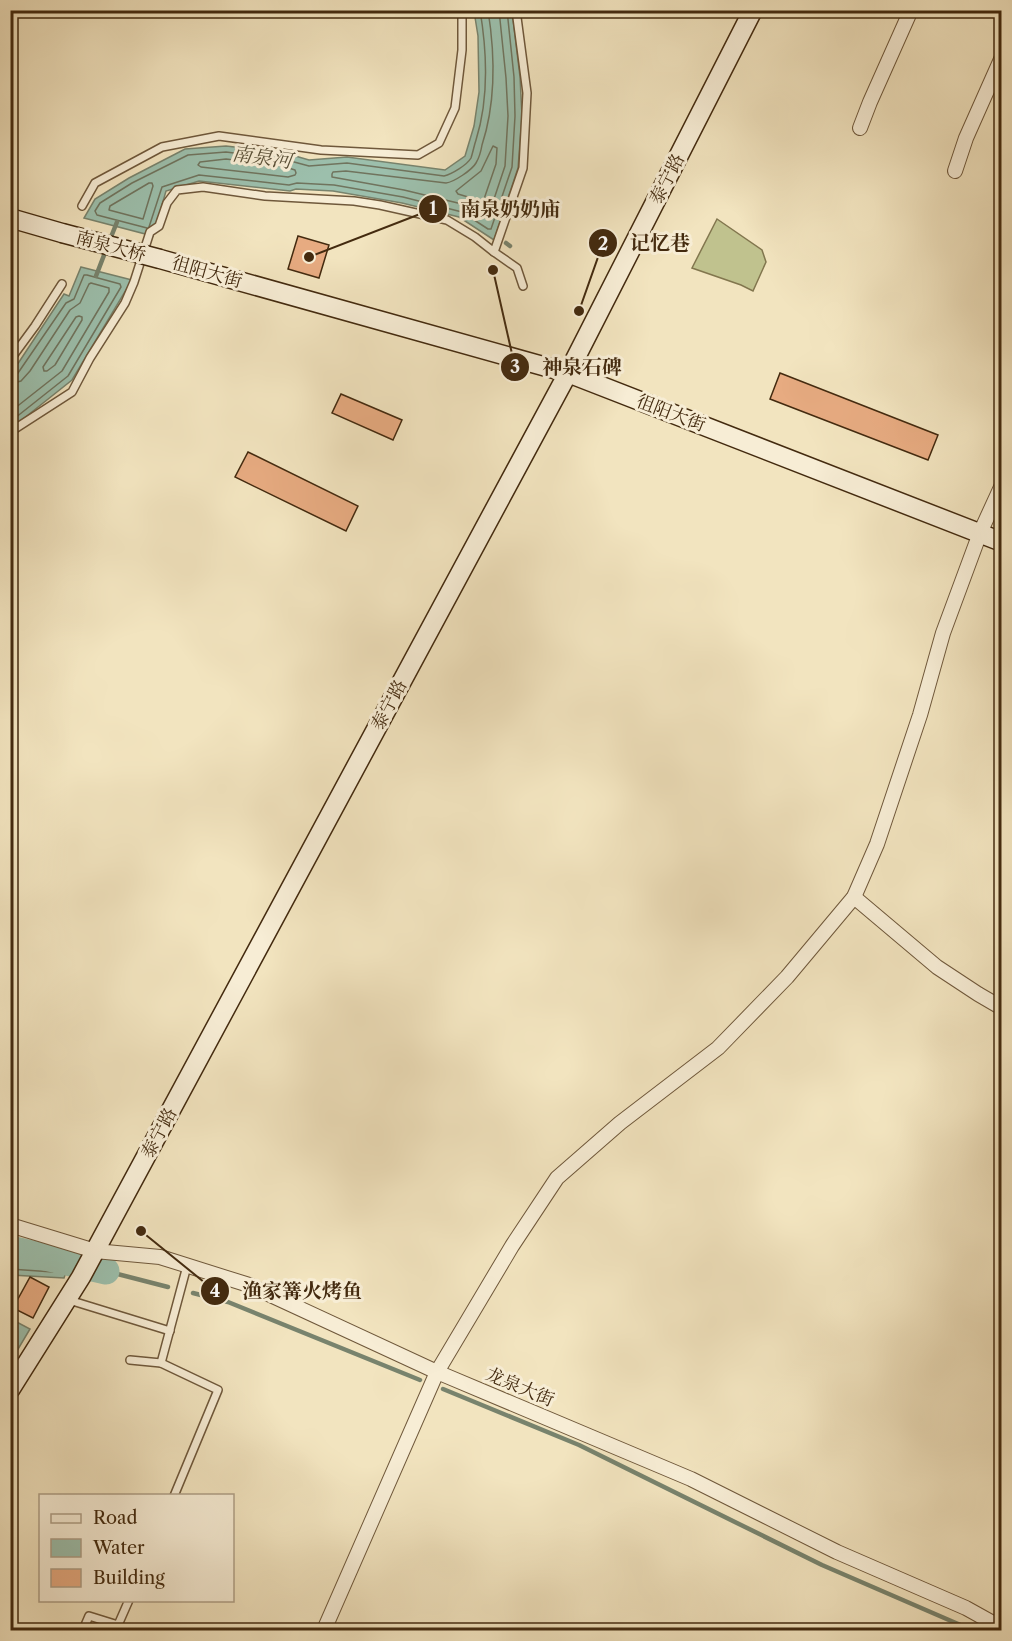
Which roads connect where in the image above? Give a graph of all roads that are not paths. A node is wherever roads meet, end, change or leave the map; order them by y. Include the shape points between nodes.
1 (462, 10) edge
2 (516, 10) edge
3 (753, 10) edge
4 (911, 10) edge
5 (1002, 57) edge
6 (860, 128) dead end
7 (955, 171) dead end
8 (82, 206) dead end
9 (10, 218) edge
10 (494, 252) junction
11 (160, 259) joint
12 (62, 284) dead end
13 (523, 286) dead end
14 (10, 360) edge
15 (568, 373) junction
16 (10, 432) edge
17 (1002, 485) edge
18 (980, 533) junction
19 (1002, 542) edge
20 (854, 897) junction
21 (1002, 1008) edge
22 (10, 1224) edge
23 (95, 1251) junction
24 (187, 1266) junction
25 (67, 1300) junction
26 (170, 1330) junction
27 (130, 1360) dead end
28 (161, 1363) junction
29 (437, 1372) junction
30 (10, 1390) edge
31 (175, 1494) edge
32 (128, 1602) edge
33 (1002, 1628) edge
34 (83, 1630) edge
35 (324, 1630) edge

1 - 8 lane via 455,108 439,143 418,155 321,150 219,136 162,147 95,183
2 - 10 lane via 526,93 523,168
3 - 15 street, 泰宁路
4 - 6 street
5 - 7 street
9 - 11 street, 南泉大桥, bridge
10 - 13 lane via 517,268
10 - 16 lane via 447,220 380,205 203,187 177,190 167,203 159,226 150,232 125,303 72,392
11 - 15 street, 徂阳大街
12 - 14 lane
15 - 18 street, 徂阳大街
15 - 23 street, 泰宁路
17 - 18 street
18 - 19 street, 徂阳大街
18 - 20 street via 943,633 877,844
20 - 21 street via 937,967
20 - 29 street via 787,977 718,1048 620,1123 557,1178
22 - 23 street, 龙泉大街
23 - 24 street, 龙泉大街 via 160,1257
23 - 25 street, 泰宁路
24 - 26 lane
24 - 29 street, 龙泉大街 via 249,1285
25 - 26 lane
25 - 30 street, 泰宁路
26 - 28 lane
27 - 28 lane
28 - 31 lane via 218,1390
29 - 33 street, 龙泉大街 via 691,1479
29 - 35 street
32 - 34 lane via 118,1625 89,1616

